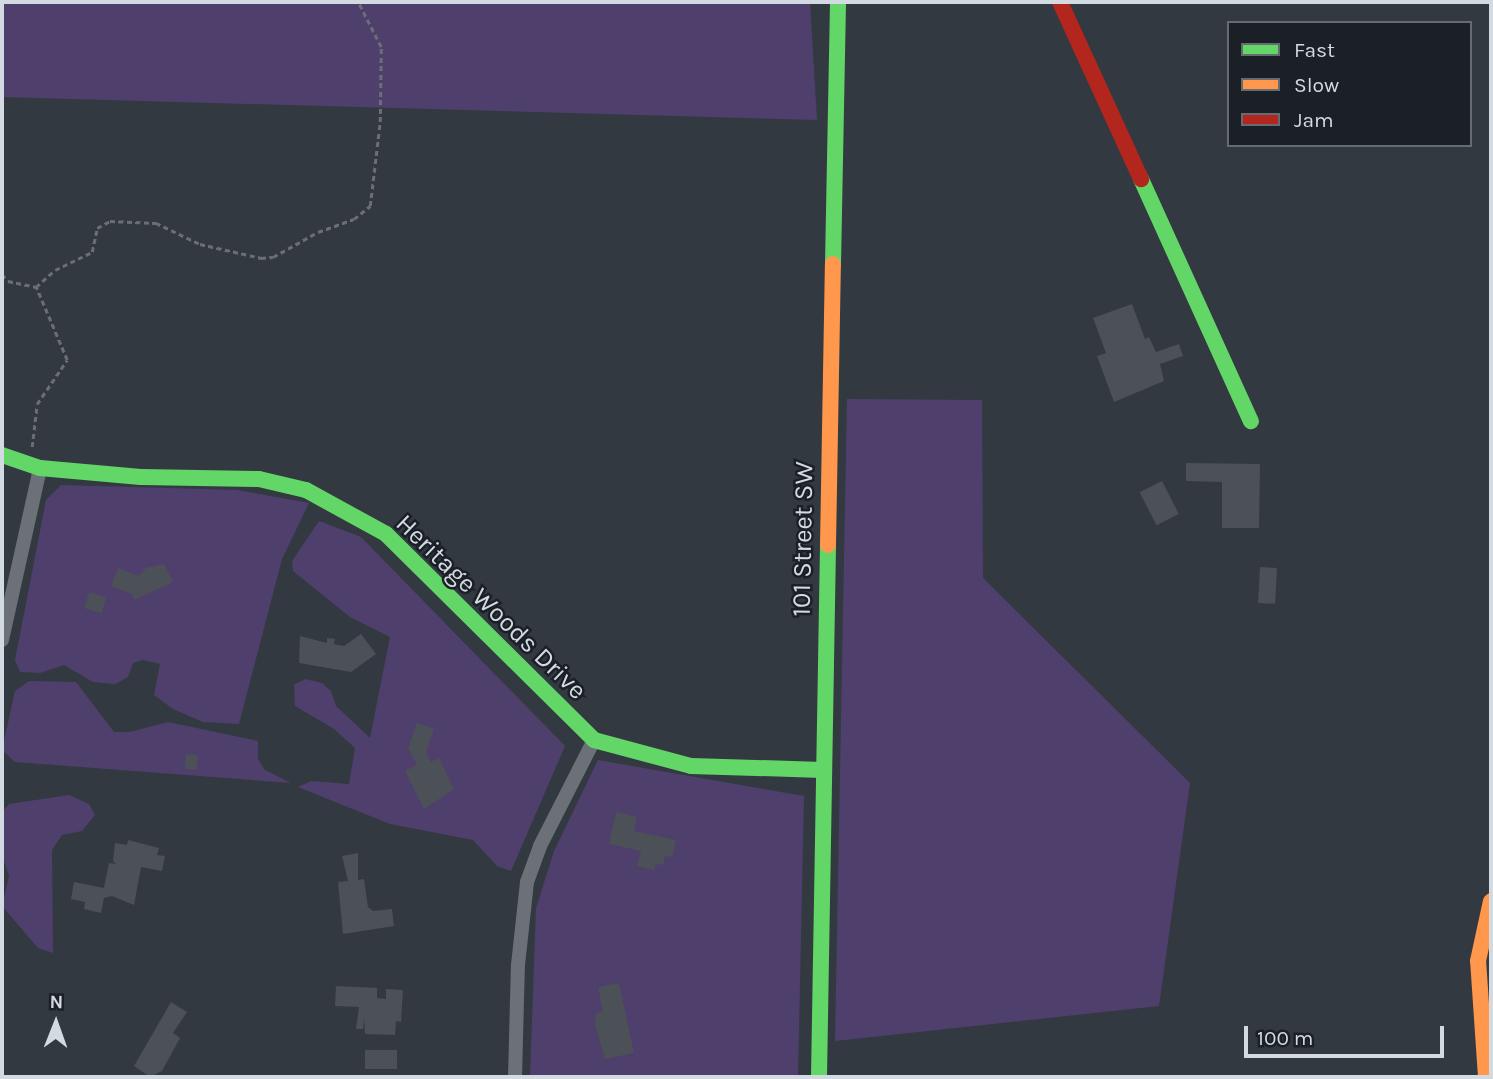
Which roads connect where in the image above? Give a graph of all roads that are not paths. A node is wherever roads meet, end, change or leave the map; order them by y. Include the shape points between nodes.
1 (838, 2) edge
2 (1060, 2) edge
3 (1251, 421) dead end
4 (2, 455) edge
5 (35, 466) junction
6 (2, 640) edge
7 (594, 740) junction
8 (822, 770) junction
9 (1491, 901) edge
10 (515, 1077) edge
11 (819, 1077) edge
12 (1486, 1077) edge

1 - 8 main road, 101 Street SW
2 - 3 main road
4 - 5 main road, Heritage Woods Drive
5 - 6 street
5 - 7 main road, Heritage Woods Drive via 141,477 259,479 331,501 386,534 506,658
7 - 8 main road, Heritage Woods Drive via 691,766
7 - 10 street via 540,846 527,882 518,965
8 - 11 main road, 101 Street SW
9 - 12 main road via 1477,971

